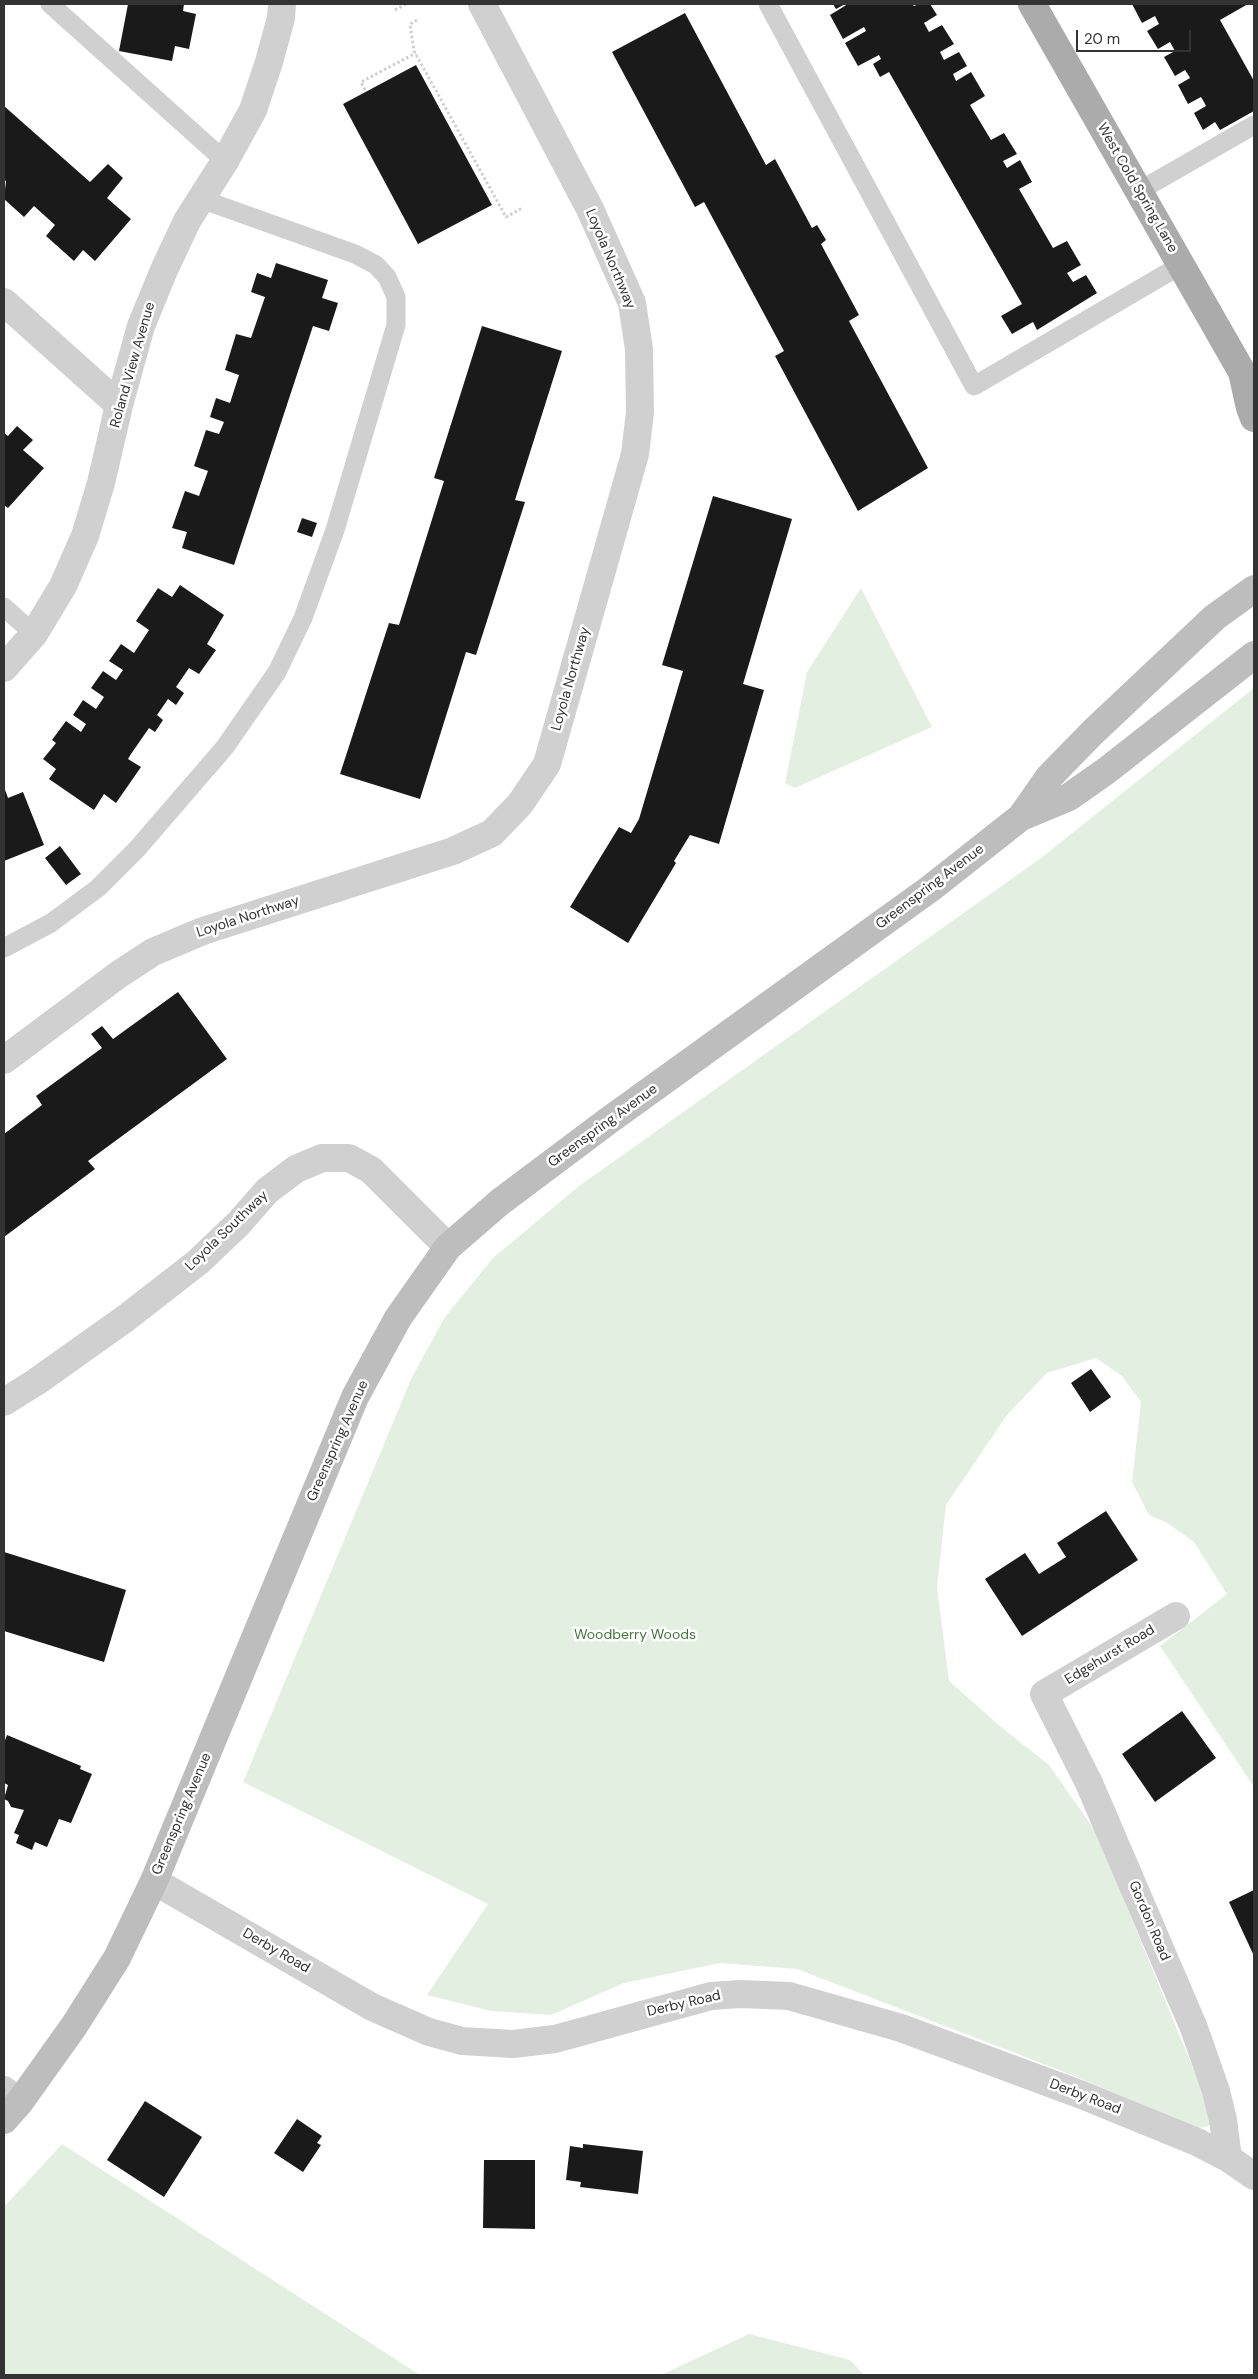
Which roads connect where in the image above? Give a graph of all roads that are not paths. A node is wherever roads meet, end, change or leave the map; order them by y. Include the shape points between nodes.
1 (282, 4) edge
2 (482, 4) edge
3 (768, 4) edge
4 (1032, 4) edge
5 (55, 6) edge
6 (1254, 125) edge
7 (225, 161) junction
8 (1138, 191) junction
9 (201, 199) junction
10 (1180, 265) junction
11 (4, 302) edge
12 (1248, 379) edge
13 (119, 405) junction
14 (1254, 418) edge
15 (1254, 589) edge
16 (4, 608) edge
17 (34, 634) junction
18 (1254, 655) edge
19 (4, 668) edge
20 (1021, 817) junction
21 (4, 948) edge
22 (4, 1060) edge
23 (448, 1247) junction
24 (4, 1402) edge
25 (1176, 1616) dead end
26 (1044, 1694) joint
27 (154, 1881) junction
28 (9, 2105) edge
29 (1228, 2158) junction
30 (1254, 2176) edge

1 - 7 street, Roland View Avenue via 253,110
2 - 22 street, Loyola Northway via 594,217 632,303 639,349 640,412 635,454 546,764 520,804 492,833 453,851 203,931 153,952
3 - 10 lane via 974,386
4 - 8 main road, West Cold Spring Lane
5 - 7 lane
6 - 8 lane
7 - 9 street, Roland View Avenue
8 - 10 main road, West Cold Spring Lane
9 - 13 street, Roland View Avenue via 187,221 141,326
9 - 21 lane via 376,264 387,277 396,297 396,325 335,530 303,618 277,672 225,747 137,849 98,888 51,923
10 - 12 main road, West Cold Spring Lane
11 - 13 street
12 - 14 main road, West Cold Spring Lane
13 - 17 street, Roland View Avenue via 85,536 63,586
15 - 20 main road, Greenspring Avenue via 1215,617 1093,732 1049,777
16 - 17 lane
17 - 19 street, Roland View Avenue
18 - 20 main road, Greenspring Avenue via 1077,792
20 - 23 main road, Greenspring Avenue via 931,888 500,1202
23 - 24 street, Loyola Southway via 370,1170 349,1158 322,1158 296,1169 267,1191 198,1262 126,1318
23 - 27 main road, Greenspring Avenue via 398,1318 355,1397
25 - 26 street, Edgehurst Road
26 - 29 street, Gordon Road via 1093,1792 1194,2028 1216,2090
27 - 28 main road, Greenspring Avenue via 117,1958 74,2026
27 - 29 street, Derby Road via 372,2006 429,2032 462,2041 514,2044 555,2039 711,1996 789,1996 901,2028 1055,2085 1197,2142
29 - 30 street, Derby Road

